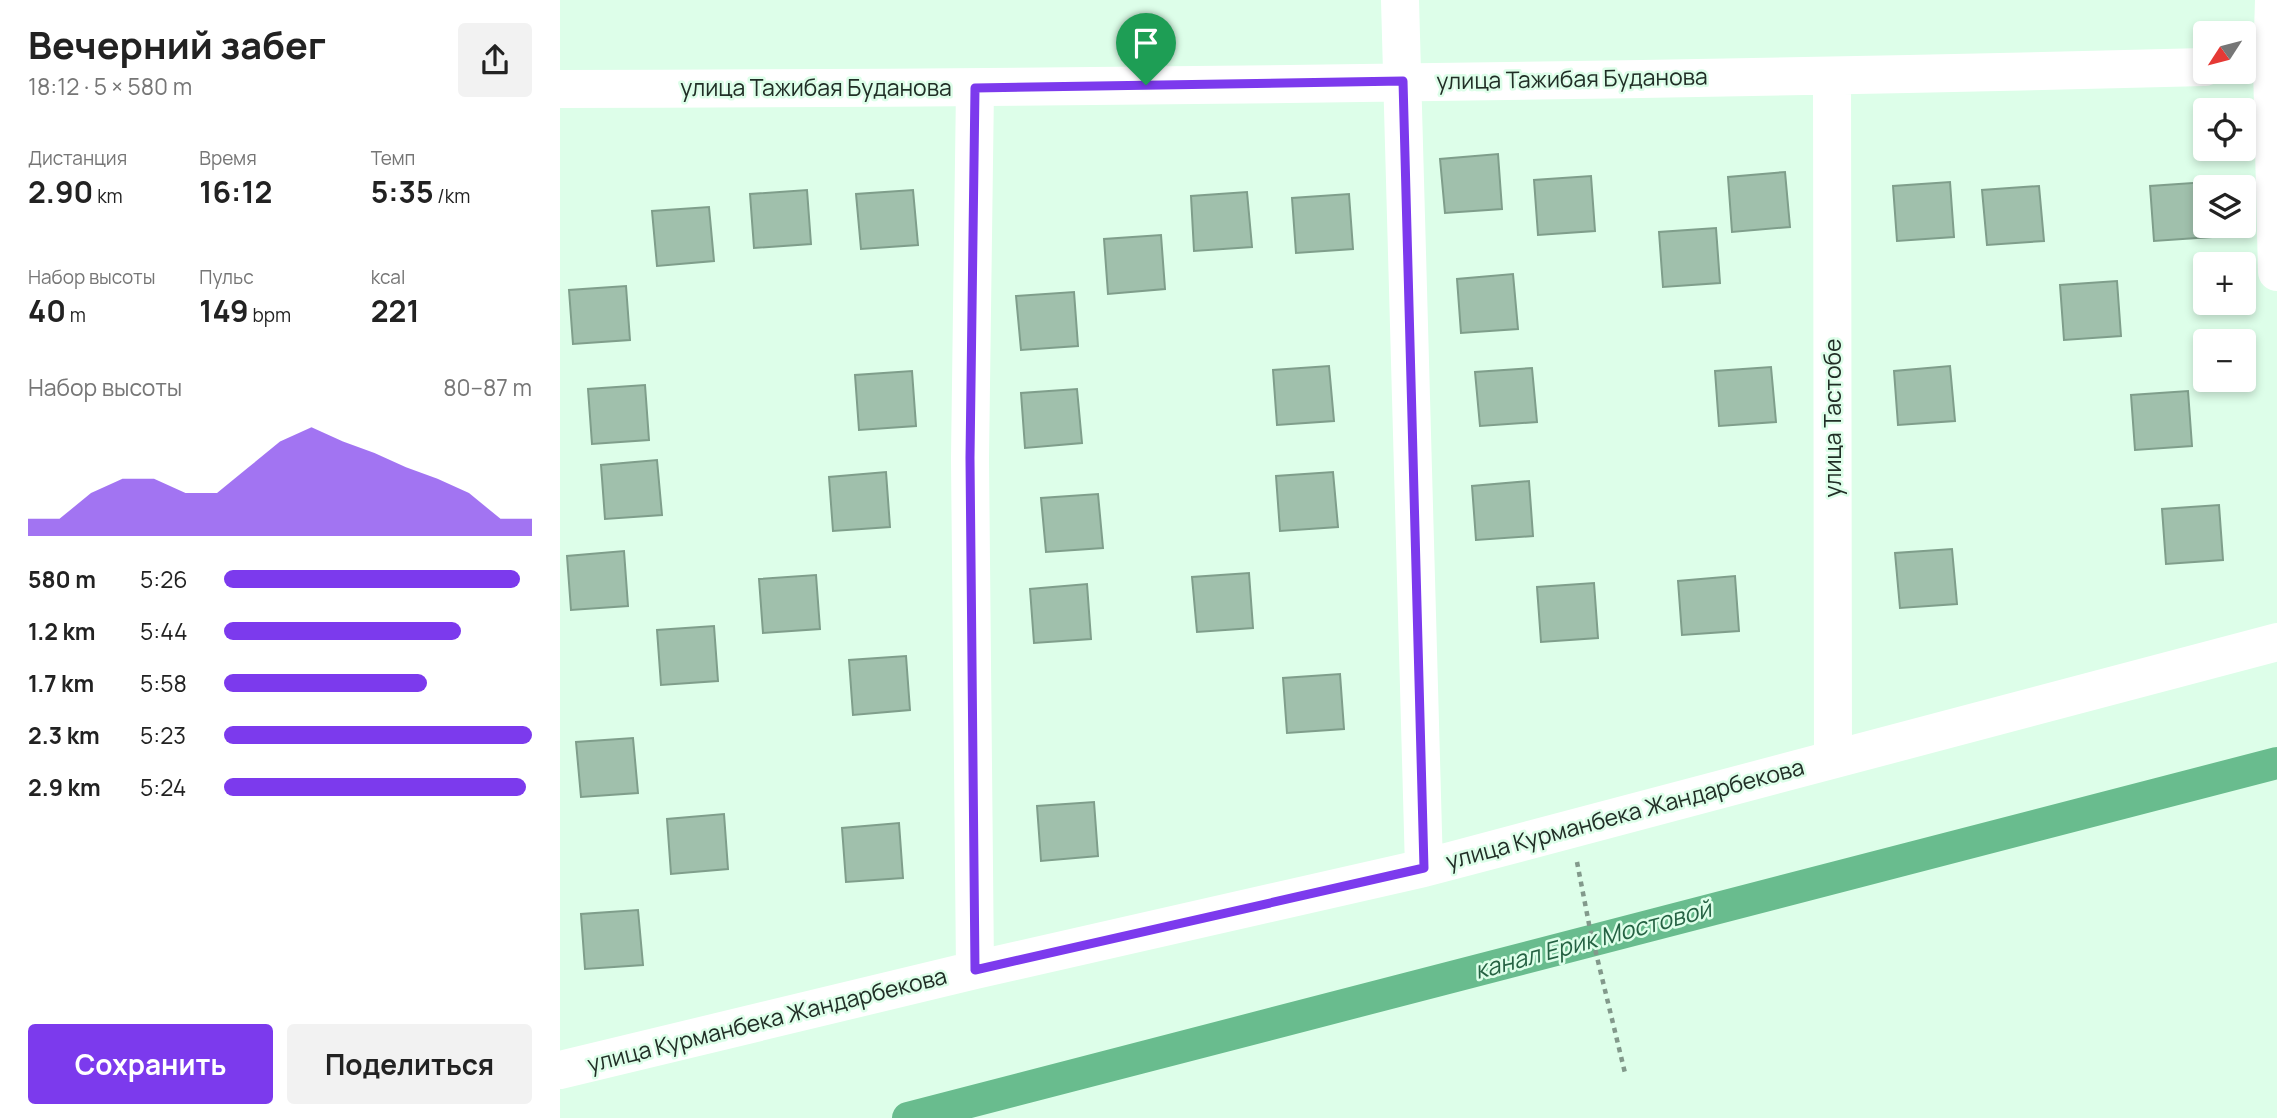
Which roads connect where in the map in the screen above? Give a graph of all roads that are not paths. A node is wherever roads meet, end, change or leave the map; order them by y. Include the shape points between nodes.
1 (1400, 0) edge
2 (2274, 0) edge
3 (2264, 66) edge
4 (2193, 68) edge
5 (1832, 77) junction
6 (1403, 81) junction
7 (975, 88) junction
8 (560, 89) edge
9 (2277, 272) edge
10 (2277, 642) edge
11 (1833, 759) junction
12 (1424, 868) junction
13 (975, 970) junction
14 (560, 1070) edge

1 - 6 street
2 - 3 street
3 - 9 street
4 - 5 street, улица Тажибая Буданова
5 - 6 street, улица Тажибая Буданова
5 - 11 street, улица Тастобе
6 - 7 street, улица Тажибая Буданова
6 - 12 street
7 - 8 street, улица Тажибая Буданова
7 - 13 street via 970,458
10 - 11 street, улица Курманбека Жандарбекова
11 - 12 street, улица Курманбека Жандарбекова
12 - 13 street, улица Курманбека Жандарбекова
13 - 14 street, улица Курманбека Жандарбекова

